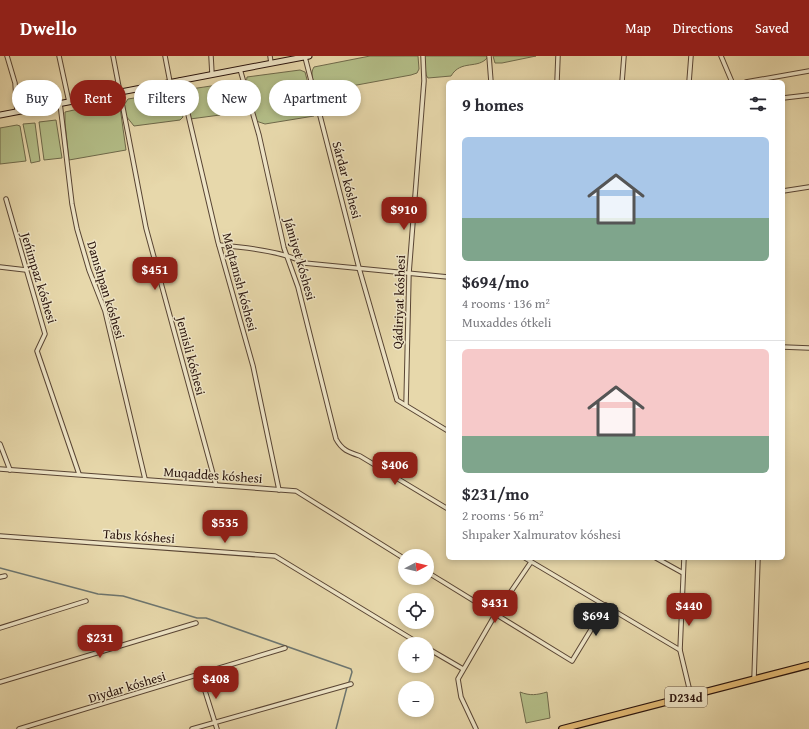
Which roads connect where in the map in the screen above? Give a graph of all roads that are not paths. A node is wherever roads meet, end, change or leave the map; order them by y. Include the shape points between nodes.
1 (7, 56) edge
2 (59, 56) edge
3 (113, 56) edge
4 (165, 56) edge
5 (210, 56) edge
6 (270, 56) edge
7 (307, 56) edge
8 (423, 56) edge
9 (490, 56) edge
10 (558, 56) edge
11 (624, 56) edge
12 (691, 56) edge
13 (721, 56) edge
14 (271, 63) junction
15 (240, 69) junction
16 (809, 70) edge
17 (212, 74) junction
18 (13, 80) edge
19 (118, 80) edge
20 (170, 80) edge
21 (180, 80) edge
22 (491, 80) edge
23 (557, 80) edge
24 (622, 80) edge
25 (690, 80) edge
26 (731, 80) edge
27 (756, 80) edge
28 (809, 94) edge
29 (785, 98) edge
30 (69, 102) joint
31 (62, 104) edge
32 (12, 113) edge
33 (0, 115) edge
34 (61, 116) edge
35 (125, 116) edge
36 (189, 116) edge
37 (809, 187) edge
38 (785, 191) edge
39 (6, 199) dead end
40 (219, 245) junction
41 (288, 256) junction
42 (0, 266) edge
43 (359, 268) junction
44 (26, 270) junction
45 (409, 273) junction
46 (446, 277) edge
47 (785, 347) edge
48 (809, 348) edge
49 (406, 405) junction
50 (446, 430) edge
51 (0, 444) edge
52 (0, 469) edge
53 (10, 470) junction
54 (79, 474) junction
55 (145, 479) junction
56 (216, 485) junction
57 (279, 490) junction
58 (446, 508) edge
59 (0, 536) edge
60 (398, 554) edge
61 (528, 560) edge
62 (660, 560) edge
63 (684, 560) edge
64 (758, 560) edge
65 (531, 562) junction
66 (683, 573) junction
67 (5, 576) dead end
68 (0, 577) edge
69 (434, 577) edge
70 (86, 601) dead end
71 (606, 605) junction
72 (495, 616) junction
73 (196, 622) dead end
74 (0, 628) edge
75 (409, 637) edge
76 (285, 648) dead end
77 (680, 650) junction
78 (434, 652) edge
79 (809, 665) edge
80 (463, 669) junction
81 (200, 675) junction
82 (754, 679) junction
83 (0, 682) edge
84 (351, 684) dead end
85 (691, 696) junction
86 (215, 722) junction
87 (20, 729) edge
88 (192, 729) edge
89 (217, 729) edge
90 (476, 729) edge
91 (562, 729) edge

1 - 18 street
2 - 30 street
3 - 19 street, Jemisli kóshesi
4 - 20 street
5 - 17 street
6 - 14 street
7 - 14 main road
7 - 43 street, Sárdar kóshesi
8 - 45 street, Qádiriyat kóshesi via 424,81
9 - 22 street
10 - 23 street
11 - 24 street
12 - 25 street
13 - 26 street
14 - 15 main road
15 - 17 main road
15 - 41 street, Jámiyet kóshesi
16 - 27 street
17 - 21 main road
28 - 29 street
30 - 31 main road
32 - 33 main road
34 - 55 street, Danıshpan kóshesi via 77,229 105,311
35 - 56 street, Jemisli kóshesi via 146,228
36 - 40 street, Maqtanısh kóshesi
37 - 38 street
39 - 44 street, Jeńimpaz kóshesi
40 - 41 street via 239,246
40 - 57 street, Maqtanısh kóshesi via 253,366
41 - 43 street via 304,263
41 - 58 street, Jámiyet kóshesi via 340,447 360,456
42 - 44 street
43 - 45 street
43 - 49 street, Sárdar kóshesi via 398,400
44 - 54 street, Jeńimpaz kóshesi via 45,334 37,351
45 - 46 street
45 - 49 street, Qádiriyat kóshesi
47 - 48 street
49 - 50 street
51 - 53 street
52 - 53 street, Muqaddes kóshesi
53 - 54 street, Muqaddes kóshesi
54 - 55 street, Muqaddes kóshesi
55 - 56 street, Muqaddes kóshesi
56 - 57 street, Muqaddes kóshesi
57 - 60 street, Muqaddes kóshesi via 296,491 308,497
59 - 75 street, Tabıs kóshesi via 276,556
61 - 65 street
62 - 66 street
63 - 66 street
64 - 82 street
65 - 71 street
65 - 72 street
66 - 77 street
67 - 68 street
69 - 72 street
70 - 74 street
71 - 72 street via 572,661
71 - 77 street
72 - 80 street
73 - 83 street
76 - 81 street, Diydar kóshesi
77 - 85 street
78 - 80 street
79 - 82 main road, D234d
80 - 90 street via 458,679 458,688
81 - 86 street
81 - 87 street, Diydar kóshesi
82 - 85 main road, D234d
84 - 86 street
85 - 91 main road, D234d
86 - 88 street
86 - 89 street

